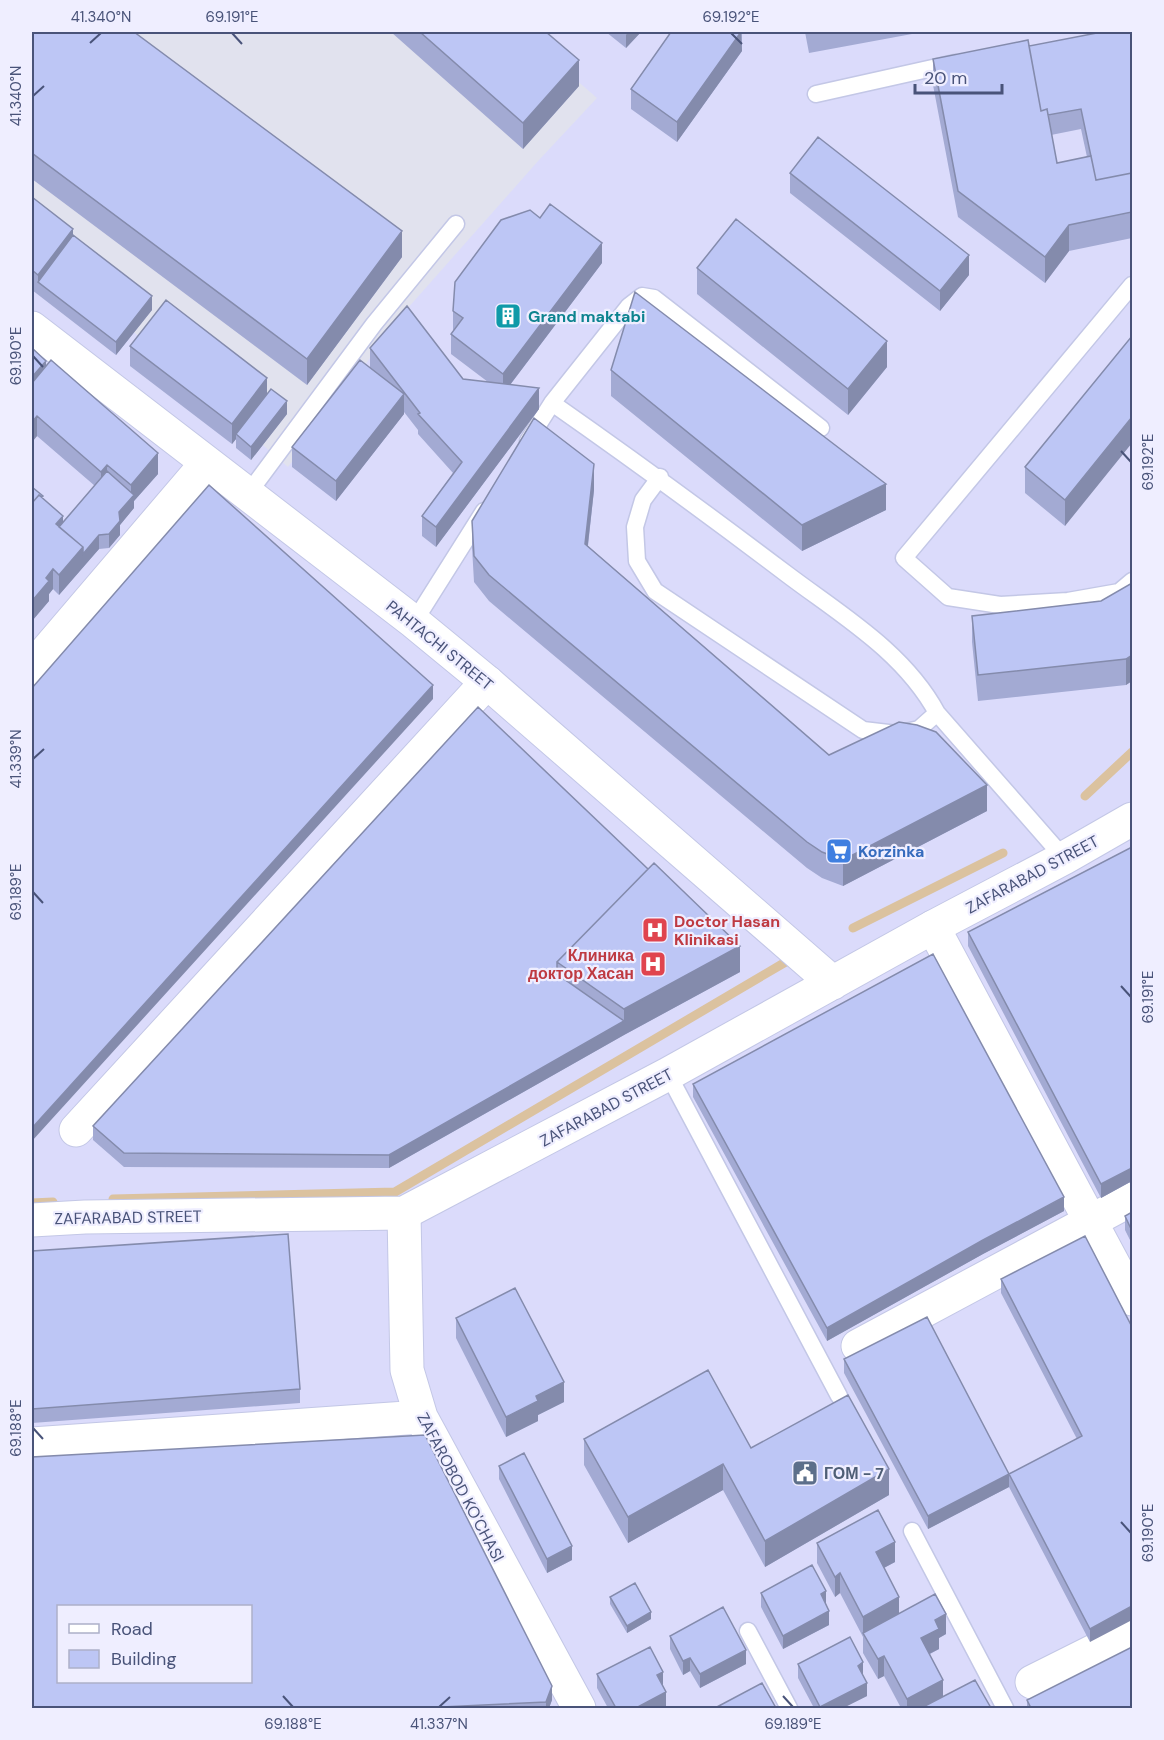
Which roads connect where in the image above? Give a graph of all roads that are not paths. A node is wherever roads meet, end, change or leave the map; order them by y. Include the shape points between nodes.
1 (976, 59) edge
2 (816, 94) dead end
3 (456, 224) dead end
4 (1132, 285) edge
5 (32, 328) edge
6 (552, 403) junction
7 (821, 428) dead end
8 (521, 453) edge
9 (206, 464) junction
10 (660, 477) junction
11 (495, 493) edge
12 (247, 495) junction
13 (1132, 581) edge
14 (414, 622) junction
15 (32, 669) edge
16 (487, 682) junction
17 (937, 712) junction
18 (1132, 819) edge
19 (1064, 858) junction
20 (933, 927) junction
21 (833, 983) junction
22 (669, 1074) junction
23 (76, 1130) dead end
24 (1132, 1199) edge
25 (404, 1213) junction
26 (32, 1220) edge
27 (1090, 1220) junction
28 (1132, 1299) edge
29 (858, 1346) dead end
30 (839, 1396) dead end
31 (421, 1417) junction
32 (32, 1444) edge
33 (912, 1531) dead end
34 (748, 1631) dead end
35 (1132, 1632) edge
36 (1032, 1682) dead end
37 (579, 1708) edge
38 (789, 1708) edge
39 (1005, 1708) edge

1 - 2 lane
3 - 12 lane via 374,324
4 - 13 lane via 904,558 948,597 1000,605 1068,601 1119,592
5 - 9 street, PAHTACHI STREET
6 - 7 lane via 629,306 642,296 654,298
6 - 8 lane
6 - 10 lane
9 - 12 street, PAHTACHI STREET
9 - 15 street
10 - 17 lane via 890,652 926,692
10 - 17 lane via 644,500 635,527 637,561 655,591 863,730 897,734 919,729
11 - 14 lane
12 - 14 street, PAHTACHI STREET
14 - 16 street, PAHTACHI STREET
16 - 21 street, PAHTACHI STREET
16 - 23 street
17 - 19 lane
18 - 19 street, ZAFARABAD STREET
19 - 20 street, ZAFARABAD STREET
20 - 21 street, ZAFARABAD STREET
20 - 27 street
21 - 22 street, ZAFARABAD STREET
22 - 25 street, ZAFARABAD STREET
22 - 30 lane
24 - 27 street
25 - 26 street, ZAFARABAD STREET
25 - 31 street, ZAFAROBOD KO'CHASI via 407,1370
27 - 28 street
27 - 29 street
31 - 32 street
31 - 37 street, ZAFAROBOD KO'CHASI
33 - 39 lane
34 - 38 lane
35 - 36 street

